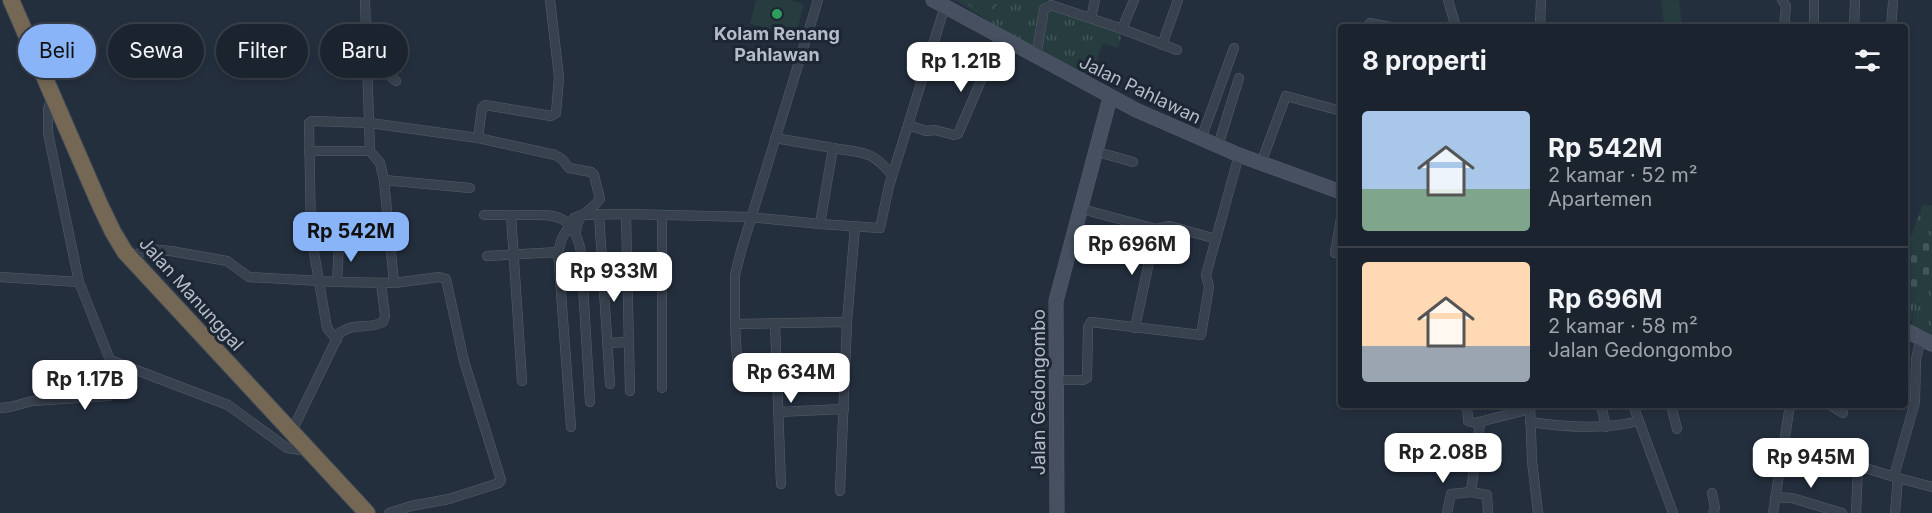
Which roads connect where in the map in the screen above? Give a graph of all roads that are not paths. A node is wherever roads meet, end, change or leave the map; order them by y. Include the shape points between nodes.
1 (11, 0) edge
2 (364, 0) edge
3 (550, 0) edge
4 (818, 0) edge
5 (1095, 0) edge
6 (1134, 0) edge
7 (1178, 0) edge
8 (1448, 0) edge
9 (1541, 0) edge
10 (1782, 0) edge
11 (1814, 0) edge
12 (1855, 0) edge
13 (939, 3) edge
14 (1893, 3) dead end
15 (1091, 18) junction
16 (365, 24) edge
17 (1455, 24) edge
18 (1540, 24) edge
19 (1784, 24) edge
20 (1814, 24) edge
21 (1854, 24) edge
22 (1891, 24) edge
23 (1122, 29) junction
24 (1000, 36) junction
25 (1162, 45) junction
26 (1234, 48) dead end
27 (1177, 50) dead end
28 (1036, 57) junction
29 (929, 58) junction
30 (939, 61) dead end
31 (367, 78) edge
32 (393, 78) edge
33 (1239, 78) dead end
34 (396, 81) dead end
35 (52, 96) junction
36 (1114, 100) junction
37 (1338, 110) edge
38 (370, 123) junction
39 (908, 125) junction
40 (478, 138) junction
41 (775, 138) junction
42 (1201, 139) junction
43 (1218, 146) junction
44 (833, 148) junction
45 (309, 151) junction
46 (370, 151) junction
47 (1104, 154) junction
48 (1239, 154) junction
49 (1132, 162) dead end
50 (1261, 163) junction
51 (892, 175) junction
52 (384, 180) junction
53 (470, 188) dead end
54 (1338, 191) edge
55 (1089, 212) junction
56 (599, 214) junction
57 (626, 214) junction
58 (484, 215) dead end
59 (511, 215) junction
60 (582, 215) junction
61 (662, 216) junction
62 (750, 217) junction
63 (570, 224) junction
64 (820, 224) junction
65 (855, 227) junction
66 (1156, 229) junction
67 (576, 236) junction
68 (1338, 236) edge
69 (1216, 239) junction
70 (339, 243) dead end
71 (558, 252) junction
72 (1335, 253) dead end
73 (513, 255) junction
74 (487, 256) dead end
75 (130, 258) junction
76 (0, 277) edge
77 (317, 281) junction
78 (79, 282) junction
79 (337, 282) junction
80 (394, 283) junction
81 (381, 284) junction
82 (847, 322) junction
83 (735, 324) junction
84 (776, 324) junction
85 (1135, 328) junction
86 (1908, 332) edge
87 (337, 340) junction
88 (1060, 341) junction
89 (1927, 341) edge
90 (629, 342) junction
91 (608, 343) junction
92 (775, 359) junction
93 (110, 360) junction
94 (1063, 380) junction
95 (522, 381) dead end
96 (610, 384) dead end
97 (662, 388) dead end
98 (630, 391) dead end
99 (590, 402) dead end
100 (0, 408) edge
101 (1467, 408) edge
102 (1527, 408) edge
103 (1530, 408) edge
104 (1602, 408) edge
105 (1634, 408) edge
106 (1672, 408) edge
107 (1789, 408) edge
108 (1836, 408) edge
109 (844, 409) junction
110 (778, 412) junction
111 (1843, 412) dead end
112 (1639, 421) junction
113 (1530, 422) junction
114 (1480, 423) junction
115 (571, 427) dead end
116 (1606, 427) junction
117 (1677, 429) dead end
118 (292, 431) junction
119 (312, 453) junction
120 (1896, 477) junction
121 (781, 484) dead end
122 (1932, 487) edge
123 (840, 491) dead end
124 (1471, 492) junction
125 (1712, 493) dead end
126 (1774, 497) junction
127 (366, 513) edge
128 (389, 513) edge
129 (1057, 513) edge
130 (1063, 513) edge
131 (1447, 513) edge
132 (1488, 513) edge
133 (1538, 513) edge
134 (1673, 513) edge
135 (1713, 513) edge
136 (1773, 513) edge
137 (1842, 513) edge
138 (1856, 513) edge
139 (1895, 513) edge

1 - 35 highway, Jalan Manunggal
2 - 16 street
3 - 40 street via 560,77 556,113 550,116 485,105
4 - 41 street
5 - 15 street
6 - 23 street
7 - 25 street
8 - 17 street
9 - 18 street
10 - 19 street
11 - 20 street
12 - 21 street
13 - 24 street, Jalan Pahlawan
13 - 29 street
14 - 22 street
15 - 23 street
15 - 28 street via 1055,6 1045,7
23 - 25 street
24 - 28 street, Jalan Pahlawan
24 - 39 street via 977,76 958,134
25 - 27 street
26 - 42 street
28 - 36 street, Jalan Pahlawan
29 - 30 street
29 - 39 street
31 - 38 street
32 - 34 street
33 - 43 street
35 - 75 highway, Jalan Manunggal via 112,232
35 - 78 street via 48,134
36 - 42 street, Jalan Pahlawan
36 - 47 street, Jalan Gedongombo
36 - 88 street, Jalan Gedongombo via 1058,291
37 - 50 street via 1286,96
38 - 40 street
38 - 45 street via 310,122
38 - 46 street
39 - 51 street
40 - 60 street via 555,155 569,168 591,172 600,197
41 - 44 street
41 - 62 street
42 - 43 street, Jalan Pahlawan
43 - 48 street, Jalan Pahlawan
44 - 51 street via 875,156
44 - 64 street
45 - 46 street
45 - 77 street via 311,236
46 - 52 street via 380,163
47 - 49 street
47 - 55 street, Jalan Gedongombo
48 - 50 street, Jalan Pahlawan
48 - 69 street
50 - 54 street, Jalan Pahlawan
51 - 65 street via 881,227
52 - 53 street
52 - 80 street
55 - 66 street
55 - 88 street, Jalan Gedongombo via 1065,292
56 - 57 street
56 - 60 street
56 - 91 street
57 - 61 street
57 - 90 street
58 - 59 street
59 - 63 street via 555,216
59 - 73 street
60 - 63 street via 574,217
60 - 67 street via 577,221
61 - 62 street
61 - 97 street
62 - 64 street
62 - 83 street via 735,275
63 - 67 street
63 - 71 street
64 - 65 street
65 - 82 street
66 - 69 street via 1170,226
66 - 85 street
67 - 99 street via 581,252
68 - 72 street
69 - 85 street via 1206,275 1209,287 1201,335
70 - 79 street
71 - 73 street
71 - 115 street
73 - 74 street
73 - 95 street
75 - 77 street via 147,249 171,251 227,261 249,277
75 - 118 highway, Jalan Manunggal
76 - 78 street
77 - 79 street
77 - 87 street via 327,330
78 - 93 street
79 - 81 street
80 - 81 street
80 - 128 street via 446,279 464,361 501,481 449,499
81 - 87 street via 383,322 347,328
82 - 84 street
82 - 109 street
83 - 84 street
83 - 92 street via 737,359
84 - 92 street
85 - 94 street via 1090,323 1087,378
86 - 89 street
87 - 118 street
88 - 94 street, Jalan Gedongombo
88 - 129 street, Jalan Gedongombo
89 - 120 street via 1916,359 1915,402
90 - 91 street
90 - 98 street
91 - 96 street
92 - 110 street
93 - 100 street via 114,382 109,396 41,400
93 - 119 street via 228,405 287,448
94 - 130 street, Jalan Gedongombo
101 - 114 street via 1468,421
102 - 114 street
103 - 113 street
104 - 116 street
105 - 112 street
106 - 117 street
107 - 126 street
108 - 111 street
109 - 110 street
109 - 123 street
110 - 121 street
112 - 116 street
112 - 134 street
113 - 116 street
113 - 133 street
114 - 124 street
118 - 119 highway, Jalan Manunggal
119 - 127 highway, Jalan Manunggal
120 - 122 street
120 - 138 street via 1857,468
120 - 139 street
124 - 131 street via 1451,494
124 - 132 street via 1487,495
125 - 135 street
126 - 136 street
126 - 137 street via 1792,498

